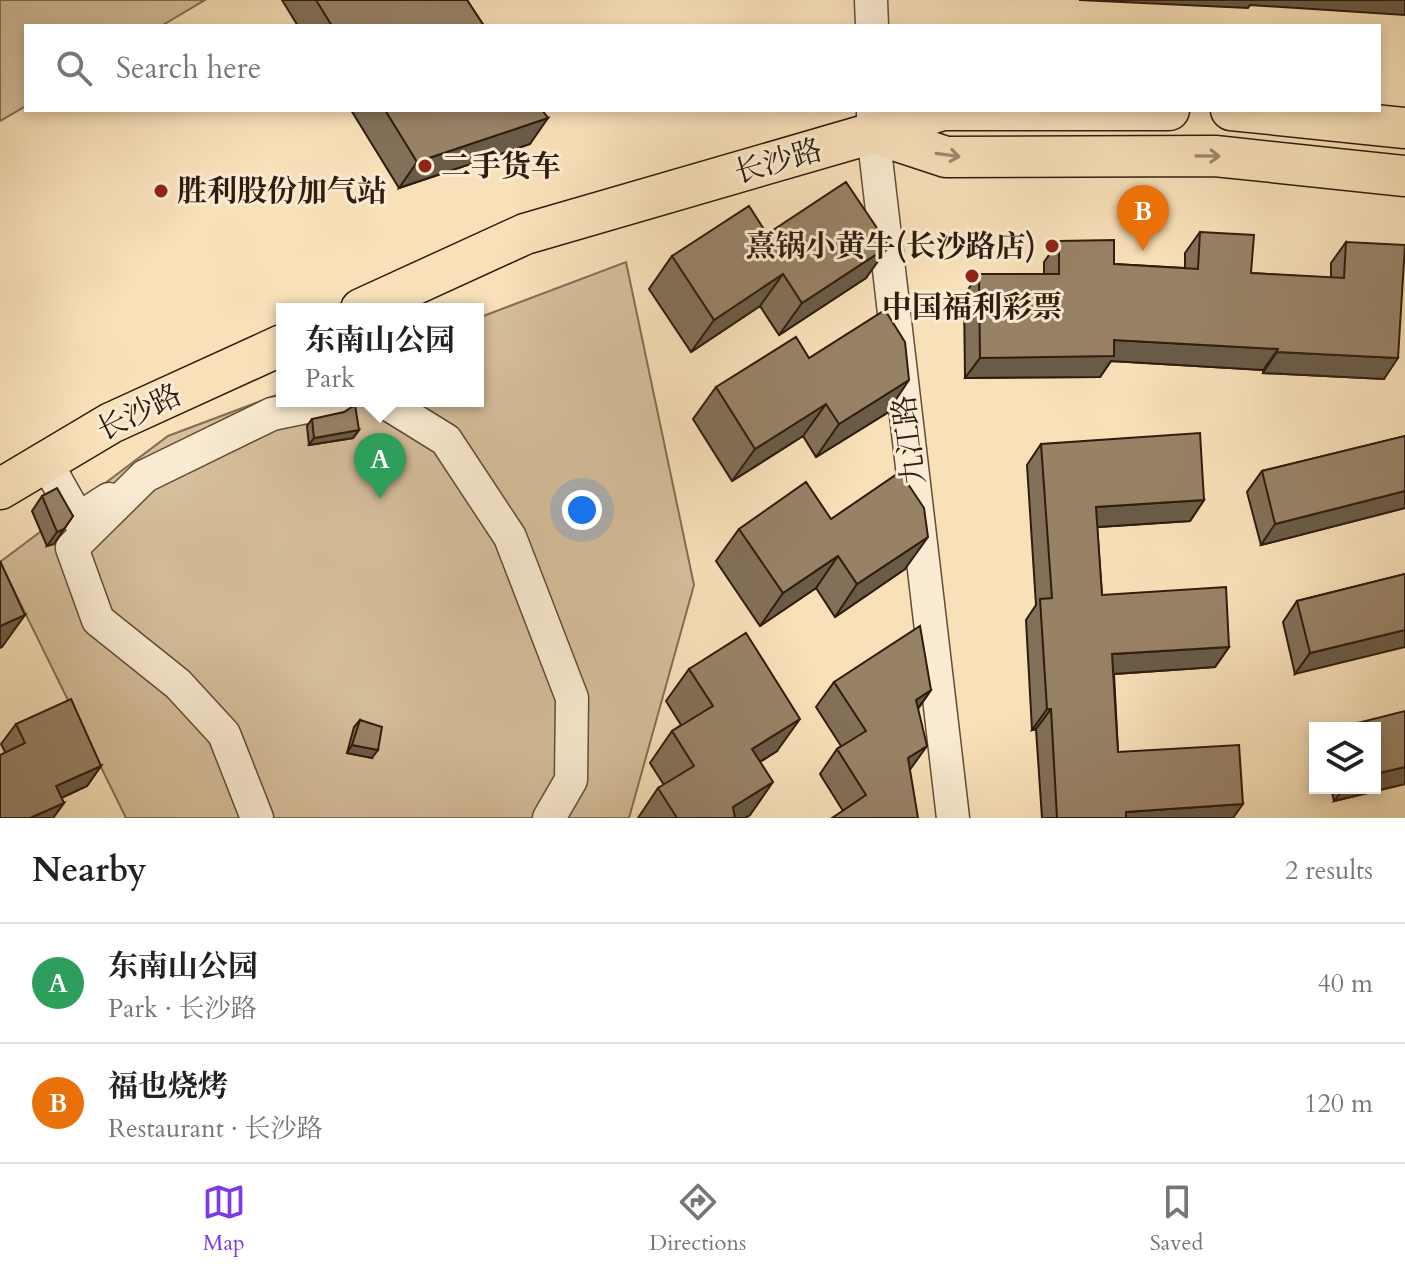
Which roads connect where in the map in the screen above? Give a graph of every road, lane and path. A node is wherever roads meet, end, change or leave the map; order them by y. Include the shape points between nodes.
1 (871, 0) edge
2 (872, 24) edge
3 (930, 112) edge
4 (1250, 112) edge
5 (873, 122) edge
6 (1405, 128) edge
7 (1405, 177) edge
8 (374, 303) edge
9 (276, 348) edge
10 (306, 407) edge
11 (393, 407) edge
12 (46, 462) junction
13 (145, 476) junction
14 (0, 489) edge
15 (257, 818) edge
16 (549, 818) edge
17 (953, 818) edge

1 - 2 street
3 - 5 main road, 长沙路
4 - 6 main road
5 -> 7 main road via 946,157 1215,156
5 - 8 main road, 长沙路 via 525,234
5 - 17 street, 九江路
9 - 12 main road, 长沙路 via 111,423
10 - 13 street via 272,414
11 - 16 street via 446,440 510,537 572,698 571,780
12 - 13 street via 78,519
12 - 14 main road, 长沙路
13 - 15 street via 72,548 98,620 178,684 224,734

